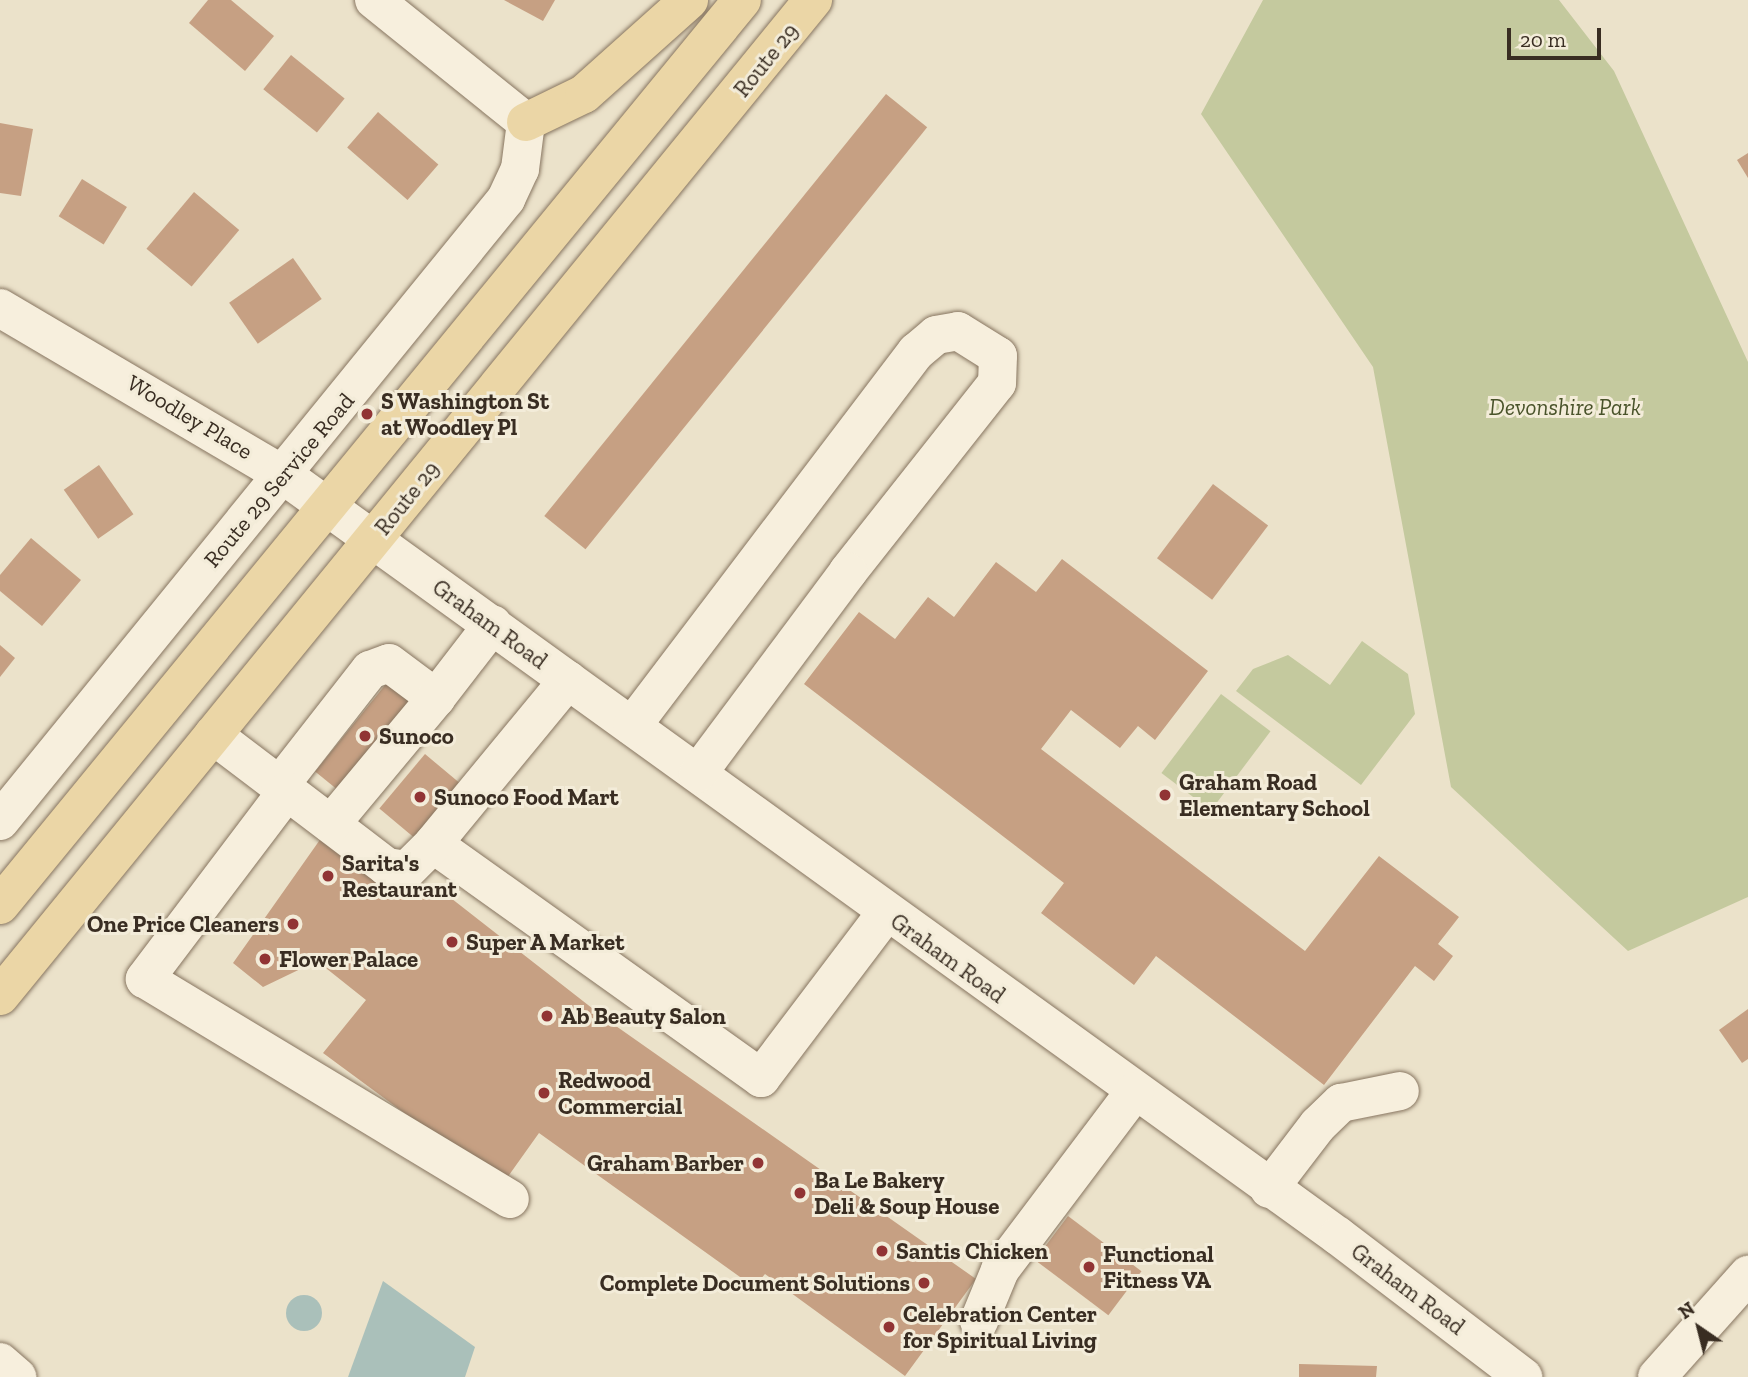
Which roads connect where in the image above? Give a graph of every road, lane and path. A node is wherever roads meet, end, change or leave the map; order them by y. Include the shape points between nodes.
1 (374, 0) edge
2 (689, 0) edge
3 (742, 0) edge
4 (813, 0) edge
5 (526, 122) junction
6 (0, 308) edge
7 (282, 474) junction
8 (327, 507) junction
9 (372, 541) junction
10 (493, 624) junction
11 (568, 680) junction
12 (436, 698) junction
13 (632, 726) junction
14 (213, 735) junction
15 (698, 774) junction
16 (283, 788) junction
17 (0, 821) edge
18 (331, 824) junction
19 (433, 844) junction
20 (0, 905) edge
21 (887, 913) junction
22 (0, 996) edge
23 (1135, 1091) junction
24 (1401, 1091) dead end
25 (1269, 1189) junction
26 (510, 1199) dead end
27 (1748, 1275) edge
28 (979, 1321) dead end
29 (0, 1362) edge
30 (18, 1377) edge
31 (1523, 1377) edge
32 (1657, 1377) edge

1 - 5 street
2 - 5 main road via 584,94
3 - 8 main road
4 - 9 main road, Route 29
5 - 7 street, Route 29 Service Road via 520,169 506,198
6 - 7 street, Woodley Place
7 - 8 street, Woodley Place
7 - 17 street, Route 29 Service Road
8 - 9 street, Woodley Place
8 - 20 main road
9 - 10 street, Graham Road
9 - 14 main road, Route 29
10 - 11 street, Graham Road
10 - 12 street
11 - 13 street, Graham Road
11 - 19 street
12 - 16 street via 389,663 370,670
12 - 18 street
13 - 15 street, Graham Road
13 - 15 street via 916,352 936,335 958,331 998,356 997,383
14 - 16 street
14 - 22 main road, Route 29
15 - 21 street, Graham Road
16 - 18 street
16 - 26 street via 145,979
18 - 19 street via 387,867 407,870
19 - 21 street via 761,1078
21 - 23 street, Graham Road
23 - 25 street, Graham Road
23 - 28 street via 1000,1269
24 - 25 street via 1341,1102
25 - 31 street, Graham Road
27 - 32 street
29 - 30 street

